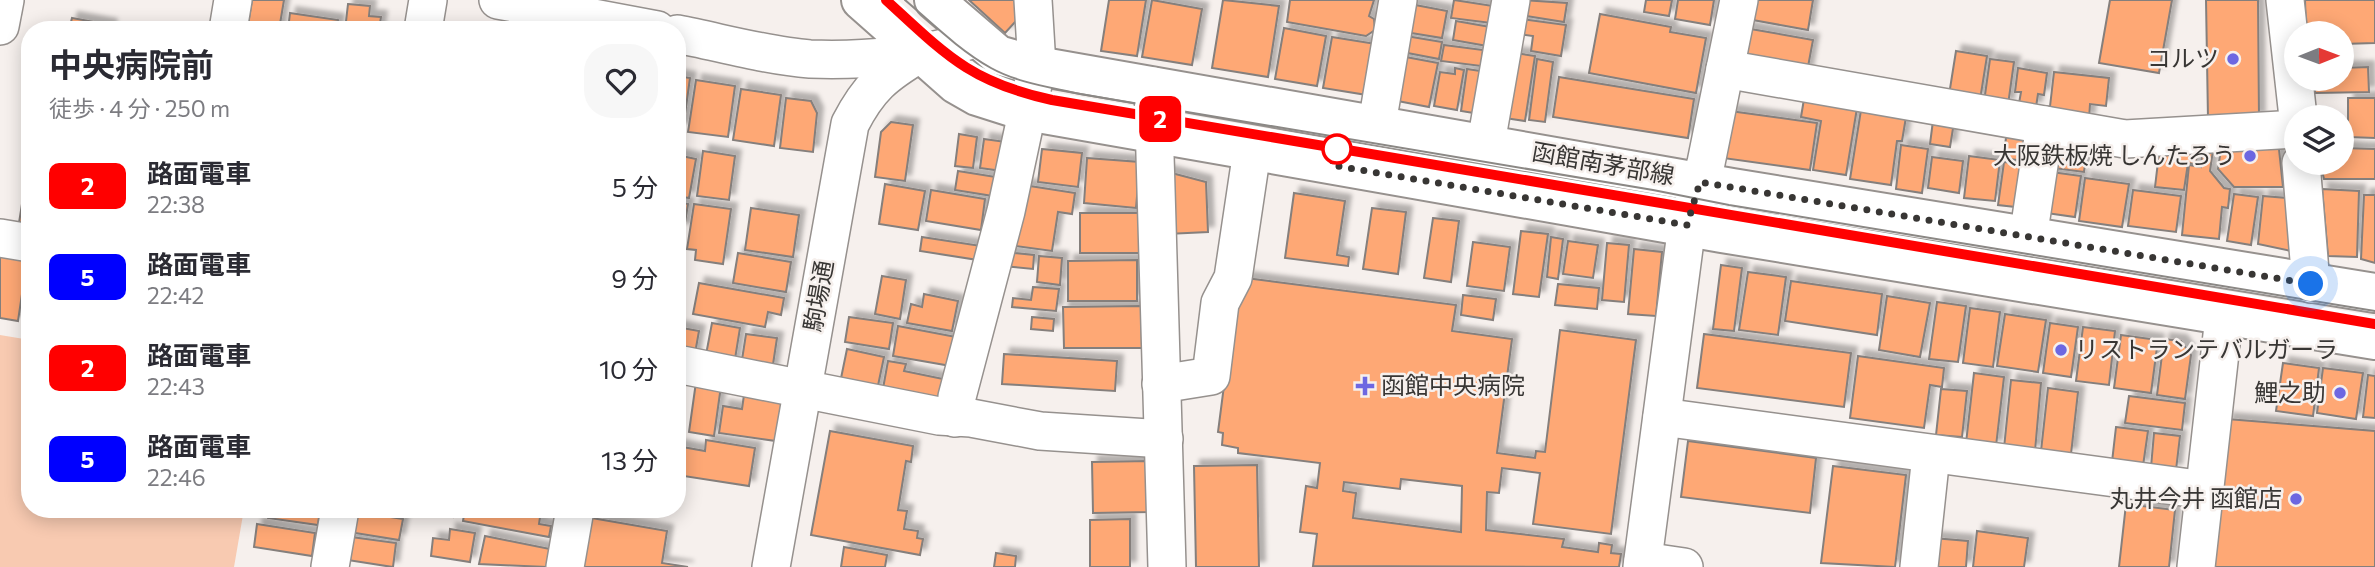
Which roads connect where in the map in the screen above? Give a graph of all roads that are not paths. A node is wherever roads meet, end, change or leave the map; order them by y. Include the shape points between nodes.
1 (5, 0) edge
2 (233, 0) edge
3 (428, 0) edge
4 (861, 0) edge
5 (934, 0) edge
6 (1033, 0) edge
7 (1398, 0) edge
8 (1511, 0) edge
9 (1738, 0) edge
10 (2285, 0) edge
11 (507, 1) edge
12 (230, 21) edge
13 (424, 21) edge
14 (610, 21) edge
15 (0, 26) edge
16 (686, 36) edge
17 (975, 37) junction
18 (919, 54) junction
19 (1037, 66) junction
20 (1725, 69) junction
21 (1153, 86) junction
22 (2297, 105) edge
23 (1025, 110) junction
24 (1377, 124) junction
25 (2045, 125) junction
26 (1489, 126) dead end
27 (2284, 129) edge
28 (1153, 133) junction
29 (1252, 151) junction
30 (2302, 175) edge
31 (1700, 182) junction
32 (2031, 218) dead end
33 (1687, 225) junction
34 (0, 238) edge
35 (21, 242) edge
36 (2311, 284) junction
37 (2375, 293) edge
38 (2224, 317) junction
39 (2375, 340) edge
40 (686, 366) edge
41 (1161, 384) junction
42 (803, 387) junction
43 (1662, 417) junction
44 (955, 418) junction
45 (1164, 439) junction
46 (1931, 455) junction
47 (2205, 490) junction
48 (338, 518) edge
49 (573, 518) edge
50 (1643, 564) edge
51 (330, 567) edge
52 (565, 567) edge
53 (771, 567) edge
54 (1167, 567) edge
55 (1684, 567) edge
56 (1919, 567) edge
57 (2196, 567) edge

1 - 15 street
2 - 12 street
3 - 13 street
4 - 18 main road
5 - 17 main road, 函館南茅部線
6 - 19 street
7 - 24 street
8 - 26 street
9 - 20 street
10 - 22 street
11 - 14 street
16 - 18 street via 809,59
17 - 18 street
17 - 19 main road, 函館南茅部線 via 998,55
18 - 23 main road via 956,85
18 - 42 street, 駒場通 via 883,75 850,124
19 - 21 main road, 函館南茅部線
19 - 23 street
20 - 25 street
20 - 31 street
21 - 24 main road, 函館南茅部線
21 - 28 street
23 - 28 main road
23 - 44 street via 1006,211
24 - 31 main road, 函館南茅部線
25 - 27 street via 2125,139
25 - 32 street
28 - 29 main road
28 - 41 street
29 - 33 main road
29 - 41 street via 1233,278 1220,303 1211,376
30 - 36 street
31 - 33 street
31 - 36 main road, 函館南茅部線
33 - 38 main road
33 - 43 street
34 - 35 street
36 - 37 main road, 函館南茅部線
38 - 39 main road
38 - 47 street
40 - 42 street
41 - 45 street
42 - 44 street
42 - 53 street, 駒場通
43 - 46 street
43 - 50 street
44 - 45 street via 1040,431
45 - 54 street
46 - 47 street
46 - 56 street
47 - 57 street
48 - 51 street
49 - 52 street
50 - 55 street

